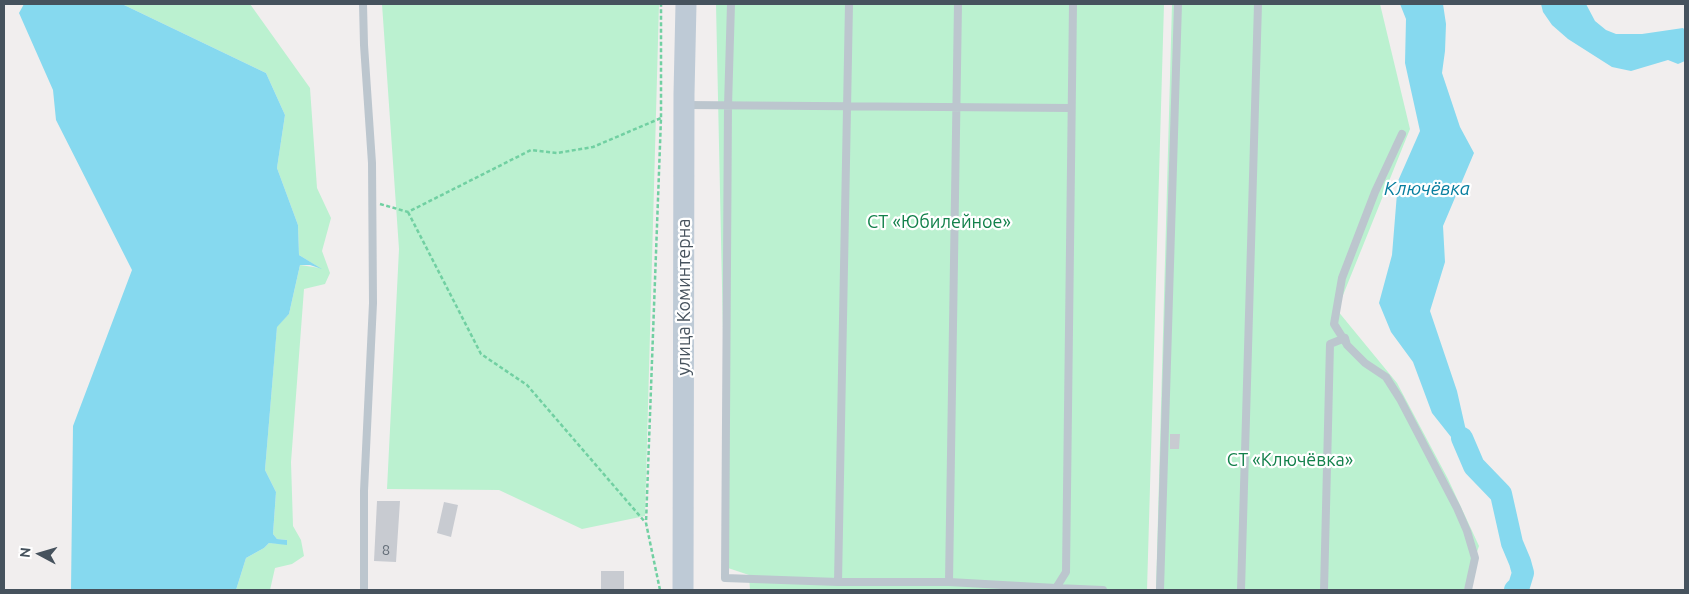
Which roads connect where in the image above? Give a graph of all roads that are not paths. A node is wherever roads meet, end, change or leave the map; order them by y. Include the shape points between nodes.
1 (363, 4) edge
2 (686, 4) edge
3 (731, 4) edge
4 (849, 4) edge
5 (958, 4) edge
6 (1073, 4) edge
7 (1178, 4) edge
8 (1258, 4) edge
9 (684, 105) junction
10 (728, 106) junction
11 (846, 106) junction
12 (956, 107) junction
13 (1070, 108) junction
14 (1402, 134) dead end
15 (1345, 342) junction
16 (838, 582) junction
17 (949, 582) junction
18 (1056, 588) junction
19 (364, 590) edge
20 (683, 590) edge
21 (1103, 590) edge
22 (1160, 590) edge
23 (1242, 590) edge
24 (1324, 590) edge
25 (1468, 590) edge

1 - 19 lane via 372,163 374,303 364,491
2 - 9 street, улица Коминтерна
3 - 10 lane
4 - 11 lane
5 - 12 lane
6 - 13 lane
7 - 22 lane
8 - 23 lane
9 - 10 lane
9 - 20 street, улица Коминтерна
10 - 11 lane
10 - 16 lane via 725,578
11 - 12 lane
11 - 16 lane
12 - 13 lane
12 - 17 lane
13 - 18 lane via 1066,572
14 - 15 lane via 1375,192 1342,278 1334,324
15 - 24 lane via 1330,344
15 - 25 lane via 1365,363 1386,377 1457,508 1475,558
16 - 17 lane
17 - 18 lane
18 - 21 lane

